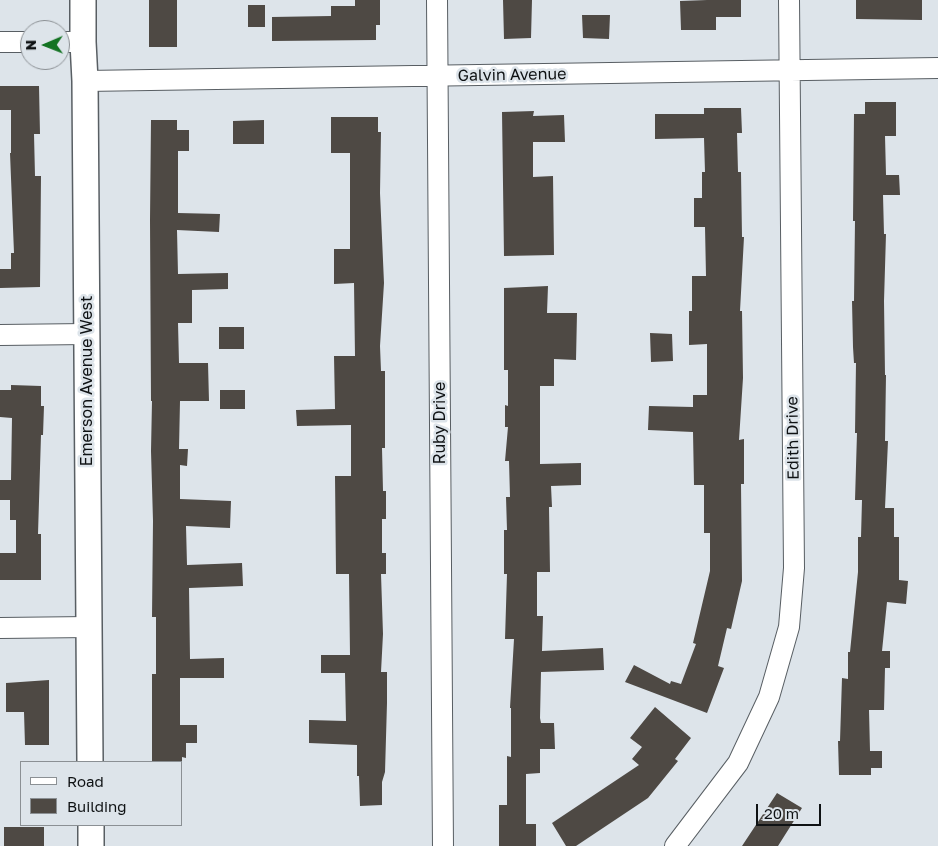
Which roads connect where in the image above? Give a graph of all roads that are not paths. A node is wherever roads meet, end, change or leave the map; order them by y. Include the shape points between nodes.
1 (83, 0) edge
2 (437, 0) edge
3 (789, 0) edge
4 (0, 42) edge
5 (20, 42) edge
6 (71, 42) edge
7 (938, 68) edge
8 (790, 70) junction
9 (438, 76) junction
10 (85, 81) junction
11 (87, 334) junction
12 (0, 336) edge
13 (89, 627) junction
14 (0, 628) edge
15 (90, 761) edge
16 (91, 826) edge
17 (91, 846) edge
18 (443, 846) edge
19 (675, 846) edge

1 - 6 street, Emerson Avenue West
2 - 9 street, Ruby Drive
3 - 8 street, Edith Drive
4 - 5 street
6 - 10 street, Emerson Avenue West
7 - 8 street, Galvin Avenue
8 - 9 street, Galvin Avenue
8 - 19 street, Edith Drive via 794,568 789,627 769,697 738,763
9 - 10 street, Galvin Avenue
9 - 18 street, Ruby Drive
10 - 11 street, Emerson Avenue West
11 - 12 street
11 - 13 street, Emerson Avenue West
13 - 14 street
13 - 15 street, Emerson Avenue West
16 - 17 street

